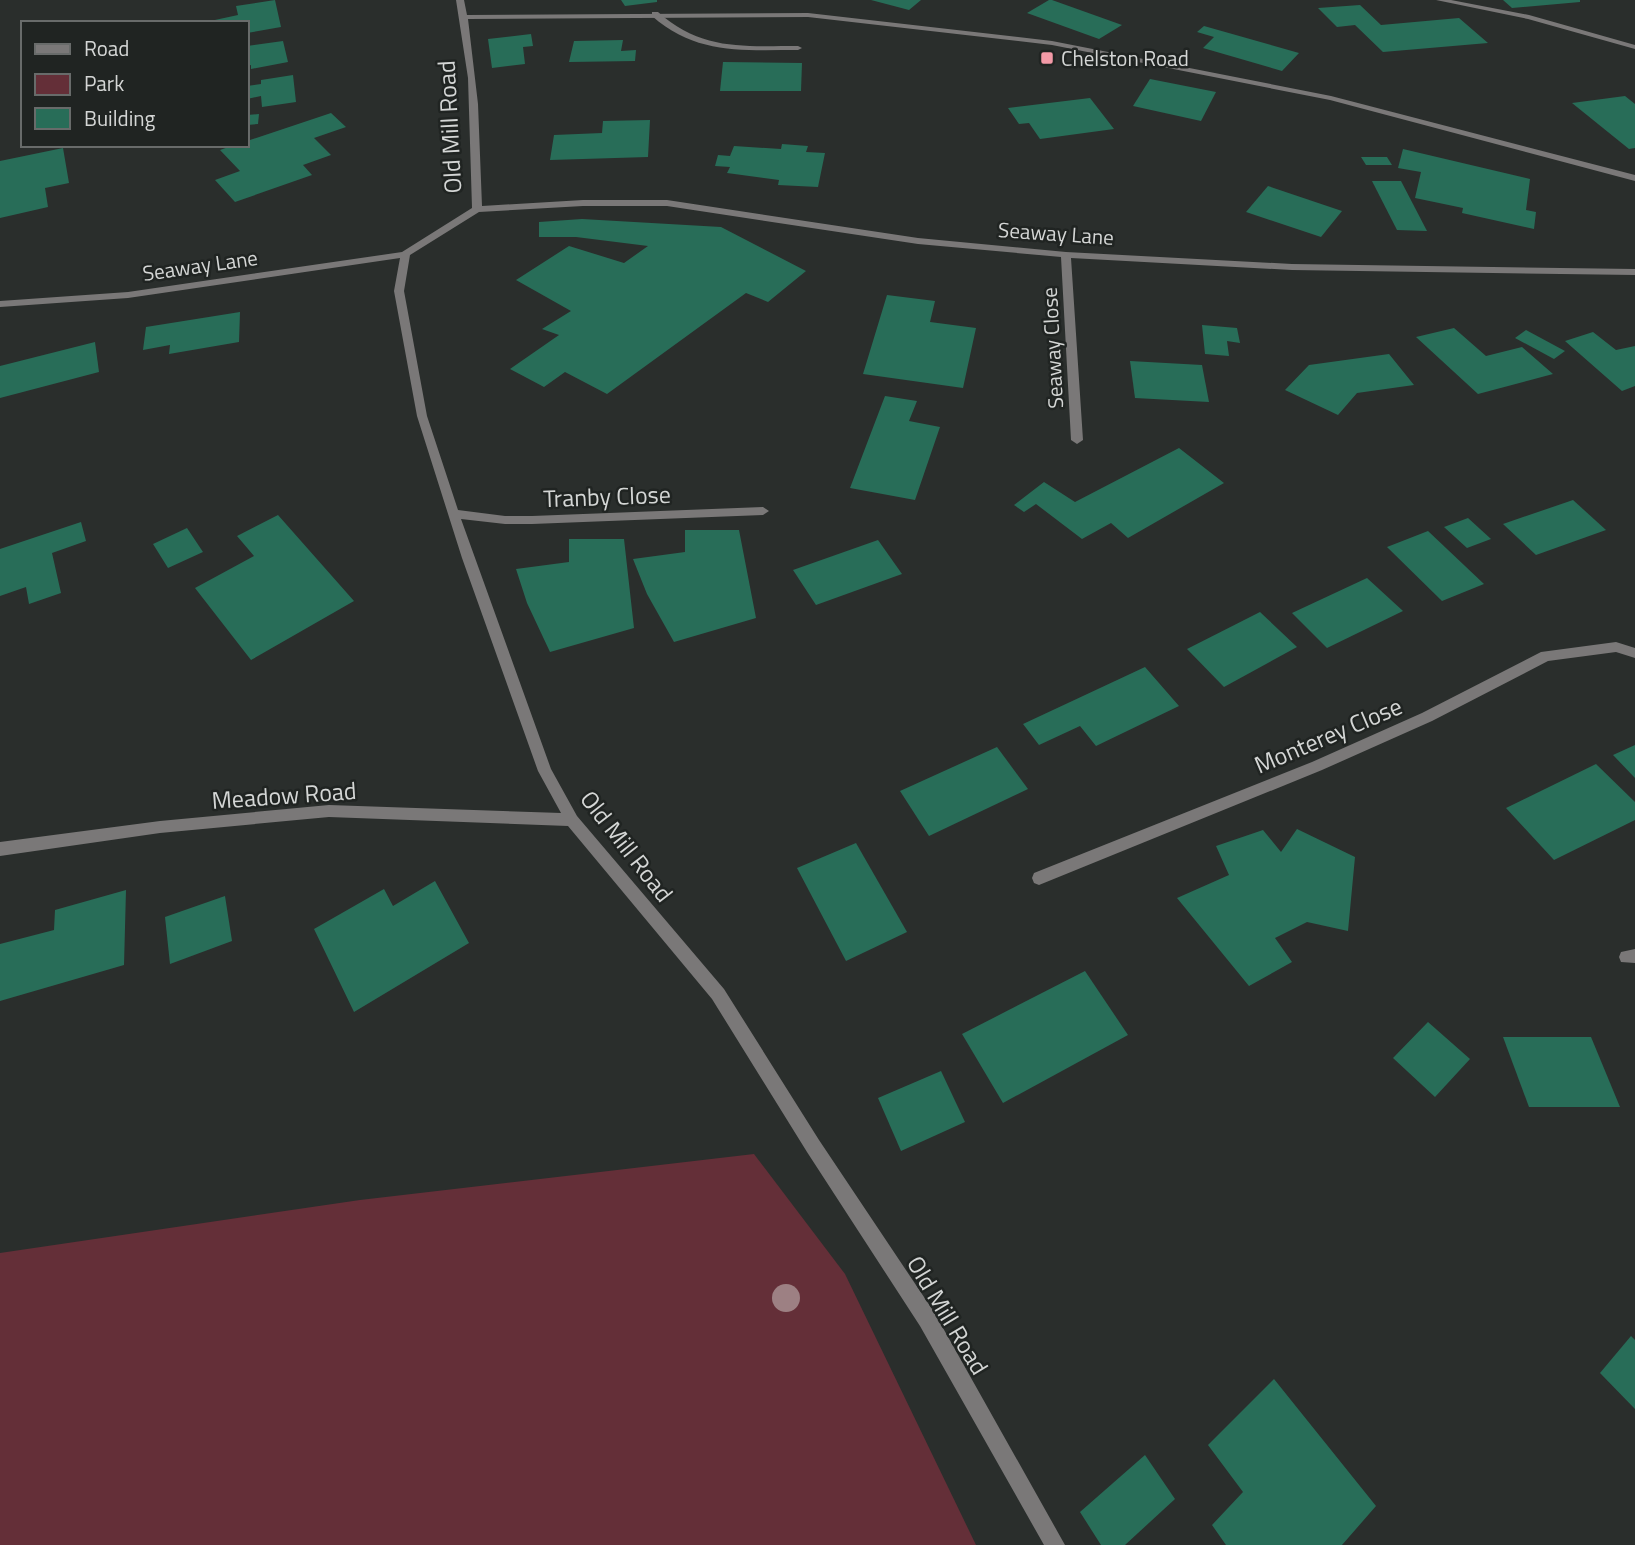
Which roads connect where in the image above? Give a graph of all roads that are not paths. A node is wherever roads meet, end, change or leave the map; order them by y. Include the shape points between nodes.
1 (460, 0) edge
2 (1440, 0) edge
3 (655, 14) junction
4 (464, 18) junction
5 (1635, 47) edge
6 (798, 48) dead end
7 (1635, 178) edge
8 (477, 209) junction
9 (405, 254) junction
10 (1066, 254) junction
11 (1635, 272) edge
12 (0, 304) edge
13 (1077, 440) dead end
14 (763, 511) dead end
15 (454, 514) junction
16 (1635, 653) edge
17 (572, 820) junction
18 (0, 849) edge
19 (1039, 878) dead end
20 (1055, 1545) edge

1 - 4 street, Old Mill Road
2 - 5 street via 1529,17
3 - 4 street via 529,11
3 - 6 street via 679,34 704,44
3 - 7 street via 808,15 1052,43 1331,98
4 - 8 street, Old Mill Road
8 - 9 street, Old Mill Road
8 - 10 street, Seaway Lane via 667,203 918,241
9 - 12 street, Seaway Lane via 128,295
9 - 15 street, Old Mill Road via 399,291 408,342 422,416
10 - 11 street, Seaway Lane via 1292,267
10 - 13 street, Seaway Close
14 - 15 street, Tranby Close via 518,520
15 - 17 street, Old Mill Road via 545,771
16 - 19 street, Monterey Close via 1616,647 1546,656 1317,766
17 - 18 street, Meadow Road via 329,811
17 - 20 street, Old Mill Road via 718,994 927,1318

